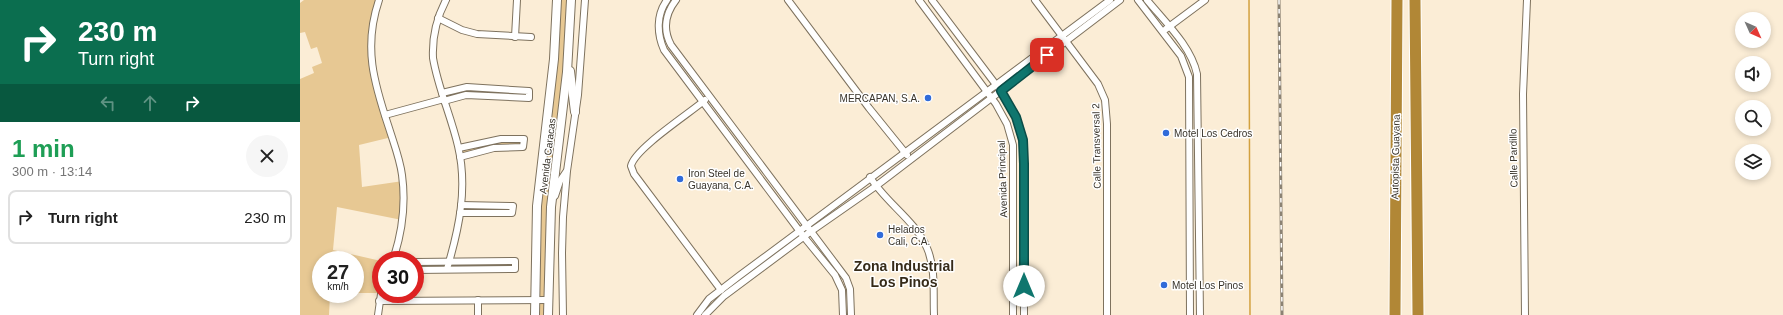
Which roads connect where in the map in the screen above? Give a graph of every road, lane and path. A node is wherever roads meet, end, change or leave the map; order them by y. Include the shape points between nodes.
1 (380, 0) edge
2 (446, 0) edge
3 (517, 0) edge
4 (557, 0) edge
5 (571, 0) edge
6 (585, 0) edge
7 (667, 0) edge
8 (676, 0) edge
9 (788, 0) edge
10 (918, 0) edge
11 (932, 0) edge
12 (1035, 0) edge
13 (1110, 0) edge
14 (1120, 0) edge
15 (1138, 0) edge
16 (1147, 0) edge
17 (1205, 0) edge
18 (1397, 0) edge
19 (1415, 0) edge
20 (1527, 0) edge
21 (438, 18) junction
22 (1169, 27) junction
23 (1163, 32) junction
24 (1061, 35) junction
25 (515, 37) junction
26 (531, 37) dead end
27 (1066, 41) junction
28 (568, 48) junction
29 (1197, 80) junction
30 (1190, 82) junction
31 (995, 84) junction
32 (986, 91) junction
33 (1001, 91) junction
34 (443, 97) junction
35 (709, 98) junction
36 (992, 98) junction
37 (703, 102) junction
38 (575, 112) junction
39 (385, 115) junction
40 (1198, 121) junction
41 (1190, 122) junction
42 (1021, 132) junction
43 (1010, 133) junction
44 (1023, 144) junction
45 (1012, 145) junction
46 (459, 148) junction
47 (904, 152) junction
48 (460, 157) junction
49 (910, 159) junction
50 (567, 171) junction
51 (870, 177) junction
52 (1199, 184) junction
53 (1190, 185) junction
54 (876, 186) junction
55 (461, 205) junction
56 (551, 206) junction
57 (460, 213) junction
58 (805, 226) junction
59 (799, 230) junction
60 (810, 232) junction
61 (804, 237) junction
62 (396, 251) edge
63 (763, 257) junction
64 (424, 262) edge
65 (449, 262) junction
66 (768, 264) junction
67 (447, 269) junction
68 (424, 270) edge
69 (848, 282) junction
70 (840, 284) junction
71 (721, 290) junction
72 (478, 300) junction
73 (535, 300) junction
74 (548, 300) junction
75 (424, 301) edge
76 (379, 303) edge
77 (698, 313) edge
78 (706, 314) edge
79 (1200, 314) edge
80 (378, 315) edge
81 (478, 315) edge
82 (535, 315) edge
83 (548, 315) edge
84 (563, 315) edge
85 (843, 315) edge
86 (851, 315) edge
87 (934, 315) edge
88 (1013, 315) edge
89 (1024, 315) edge
90 (1107, 315) edge
91 (1190, 315) edge
92 (1395, 315) edge
93 (1418, 315) edge
94 (1525, 315) edge

1 - 39 street via 373,23 370,55
2 - 21 street
3 - 25 street
4 - 73 street, Avenida Caracas via 554,65 537,206
5 - 28 street, Avenida Caracas
6 - 38 street
7 - 37 street via 659,18 660,40 667,54
8 - 35 street via 666,20 668,40
9 - 47 street
10 - 32 street, Avenida Principal
11 - 31 street, Avenida Principal
12 - 24 street, Calle Transversal 2
13 - 24 street
14 - 27 street
15 - 23 street
16 - 22 street
17 - 22 street
18 - 92 highway, Autopista Guayana
19 - 93 highway, Autopista Guayana
20 - 94 street, Calle Pardillo via 1523,94
21 - 25 street via 469,33
21 - 34 street via 433,58
22 - 23 street
22 - 29 street via 1191,59 1196,69
23 - 30 street via 1183,60
24 - 27 street, Calle Transversal 2
24 - 31 street
25 - 26 street
27 - 33 street
27 - 90 street, Calle Transversal 2 via 1098,84 1104,94 1106,105
28 - 38 street
28 - 56 street, Avenida Caracas
29 - 30 street
29 - 40 street
30 - 41 street
31 - 32 street
31 - 33 street, Avenida Principal
32 - 36 street, Avenida Principal
32 - 47 street
33 - 36 street
33 - 42 street, Avenida Principal via 1013,111
34 - 34 street via 466,95 528,98 529,90 467,87
34 - 39 street
34 - 46 street
35 - 37 street
35 - 58 street
36 - 43 street, Avenida Principal via 1002,112
36 - 49 street
37 - 59 street
37 - 71 street via 645,146 630,166
38 - 50 street
39 - 62 street via 398,153 403,185 403,217
40 - 41 street
40 - 52 street
41 - 53 street
42 - 43 street
42 - 44 street, Avenida Principal
43 - 45 street, Avenida Principal
44 - 45 street
44 - 89 street, Avenida Principal
45 - 88 street, Avenida Principal
46 - 48 street
46 - 48 street via 494,140 524,139 523,147 494,148
47 - 49 street
47 - 51 street
48 - 55 street
49 - 54 street
50 - 56 street via 560,181
50 - 84 street via 562,253
51 - 54 street
51 - 58 street
52 - 53 street
52 - 79 street
53 - 91 street
54 - 60 street
54 - 87 street via 913,227 927,248 932,266
55 - 57 street
55 - 57 street via 513,206 512,213
56 - 74 street, Avenida Caracas
57 - 65 street via 458,232
58 - 59 street
58 - 60 street
59 - 61 street
59 - 63 street
60 - 61 street
60 - 69 street
61 - 66 street
61 - 70 street via 832,270
63 - 66 street
63 - 71 street
64 - 65 street
65 - 67 street
65 - 67 street via 515,261 515,269
66 - 78 street via 724,296
67 - 68 street
69 - 70 street
69 - 86 street
70 - 85 street
71 - 77 street via 709,299
72 - 73 street
72 - 75 street
72 - 81 street
73 - 74 street
73 - 82 street, Avenida Caracas
74 - 83 street, Avenida Caracas
76 - 80 street
79 - 91 street

